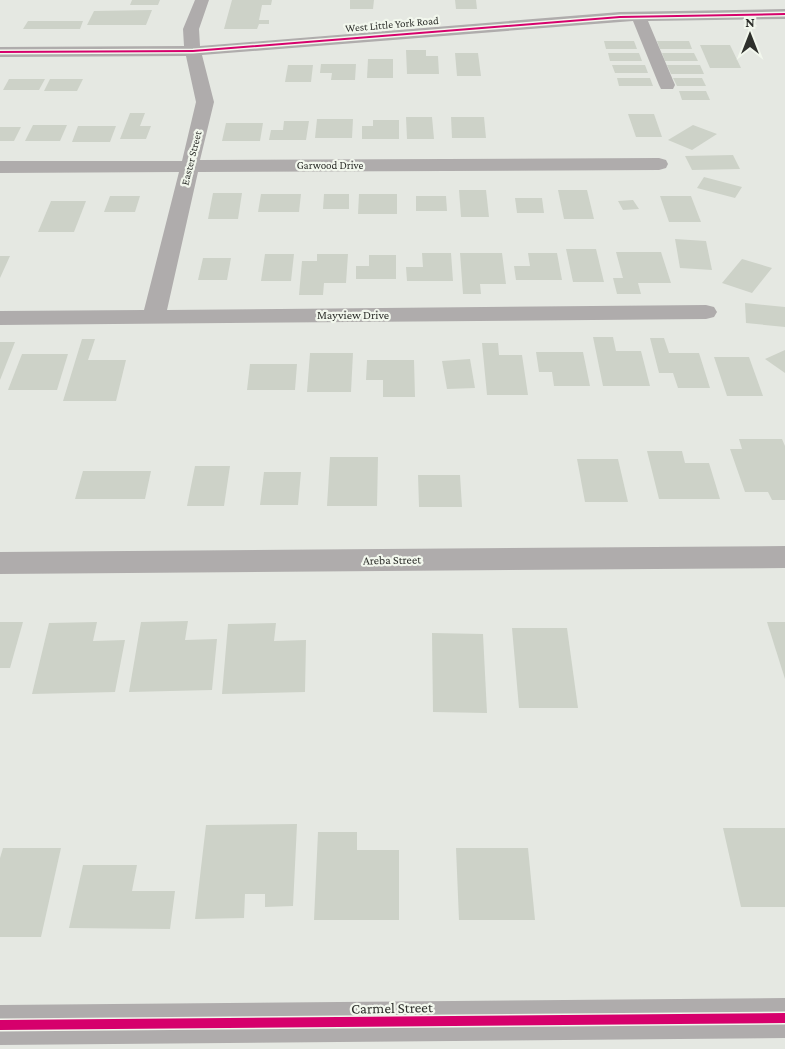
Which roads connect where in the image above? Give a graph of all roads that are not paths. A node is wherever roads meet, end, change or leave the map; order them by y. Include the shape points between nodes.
1 (202, 0) edge
2 (785, 14) edge
3 (638, 16) junction
4 (192, 51) junction
5 (0, 52) edge
6 (667, 86) dead end
7 (659, 164) dead end
8 (188, 166) junction
9 (0, 167) edge
10 (706, 312) dead end
11 (154, 316) junction
12 (0, 318) edge
13 (785, 557) edge
14 (0, 563) edge
15 (785, 1018) edge
16 (0, 1025) edge

1 - 4 street, Easter Street via 190,30
2 - 3 street, West Little York Road
3 - 4 street, West Little York Road
3 - 6 street
4 - 5 street, West Little York Road
4 - 8 street, Easter Street via 205,102
7 - 8 street, Garwood Drive
8 - 9 street, Garwood Drive
8 - 11 street, Easter Street
10 - 11 street, Mayview Drive
11 - 12 street, Mayview Drive
13 - 14 street, Areba Street
15 - 16 street, Carmel Street

